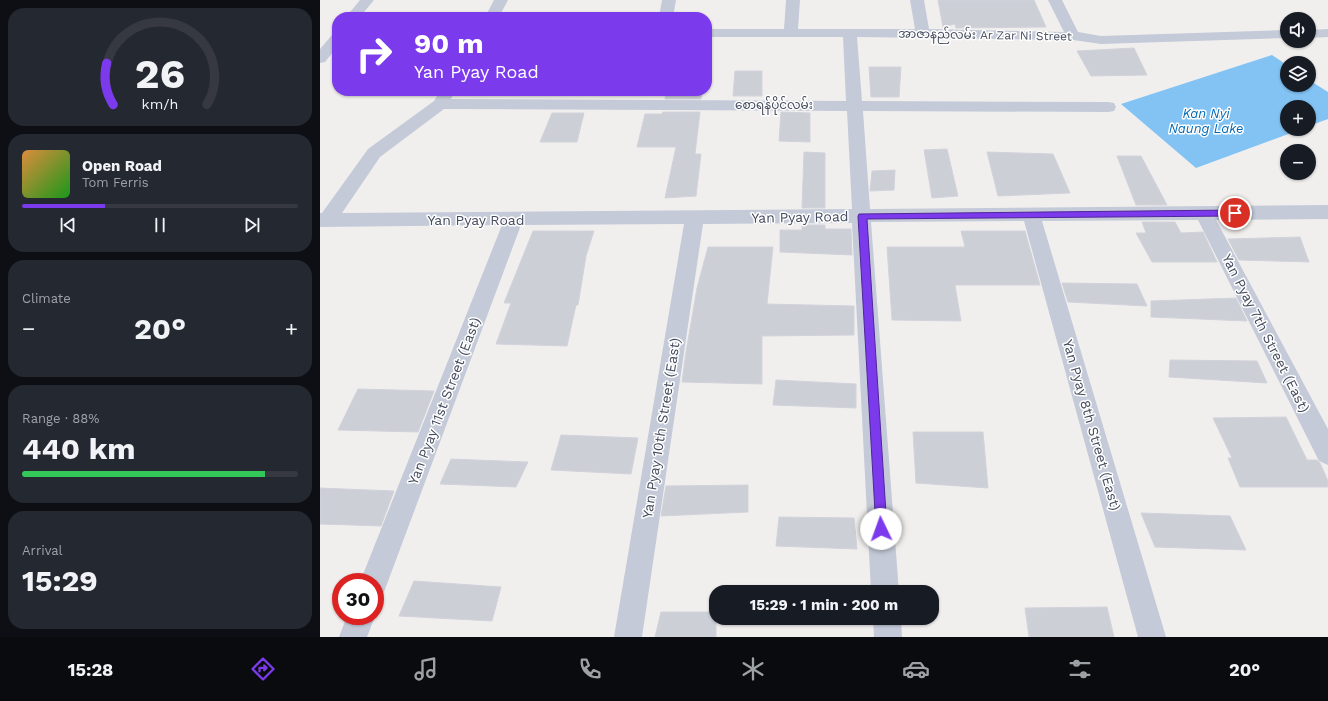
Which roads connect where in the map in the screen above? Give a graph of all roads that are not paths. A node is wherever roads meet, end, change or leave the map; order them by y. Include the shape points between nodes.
1 (367, 0) edge
2 (501, 0) edge
3 (669, 0) edge
4 (793, 0) edge
5 (917, 0) edge
6 (1055, 0) edge
7 (358, 12) edge
8 (495, 12) edge
9 (667, 12) edge
10 (712, 33) edge
11 (923, 33) junction
12 (1328, 33) edge
13 (791, 34) junction
14 (850, 34) junction
15 (1280, 34) edge
16 (1316, 34) edge
17 (1073, 36) junction
18 (332, 44) edge
19 (320, 59) edge
20 (444, 98) edge
21 (856, 106) junction
22 (1108, 107) dead end
23 (1328, 212) edge
24 (1031, 214) junction
25 (1204, 214) junction
26 (862, 216) junction
27 (694, 219) junction
28 (323, 220) edge
29 (514, 220) junction
30 (1328, 453) edge
31 (377, 573) edge
32 (885, 585) edge
33 (358, 625) edge
34 (887, 625) edge
35 (353, 637) edge
36 (628, 637) edge
37 (888, 637) edge
38 (1152, 637) edge

1 - 7 street
2 - 8 street
3 - 9 street
4 - 13 street
5 - 11 street
6 - 17 street
10 - 13 street, အာဇာနည်လမ်း Ar Zar Ni Street
11 - 14 street, အာဇာနည်လမ်း Ar Zar Ni Street
11 - 17 street, အာဇာနည်လမ်း Ar Zar Ni Street
12 - 16 street
13 - 14 street, အာဇာနည်လမ်း Ar Zar Ni Street
14 - 21 street
15 - 17 street, အာဇာနည်လမ်း Ar Zar Ni Street via 1101,40
18 - 19 street
20 - 21 street, စောရန်ပိုင်လမ်း
20 - 28 street via 374,154
21 - 22 street, စောရန်ပိုင်လမ်း
21 - 26 street
23 - 25 street, Yan Pyay Road
24 - 25 street, Yan Pyay Road
24 - 26 street, Yan Pyay Road
24 - 38 street, Yan Pyay 8th Street (East)
25 - 30 street, Yan Pyay 7th Street (East)
26 - 27 street, Yan Pyay Road
26 - 32 street
27 - 29 street, Yan Pyay Road
27 - 36 street, Yan Pyay 10th Street (East)
28 - 29 street, Yan Pyay Road
29 - 31 street, Yan Pyay 11st Street (East)
33 - 35 street
34 - 37 street

